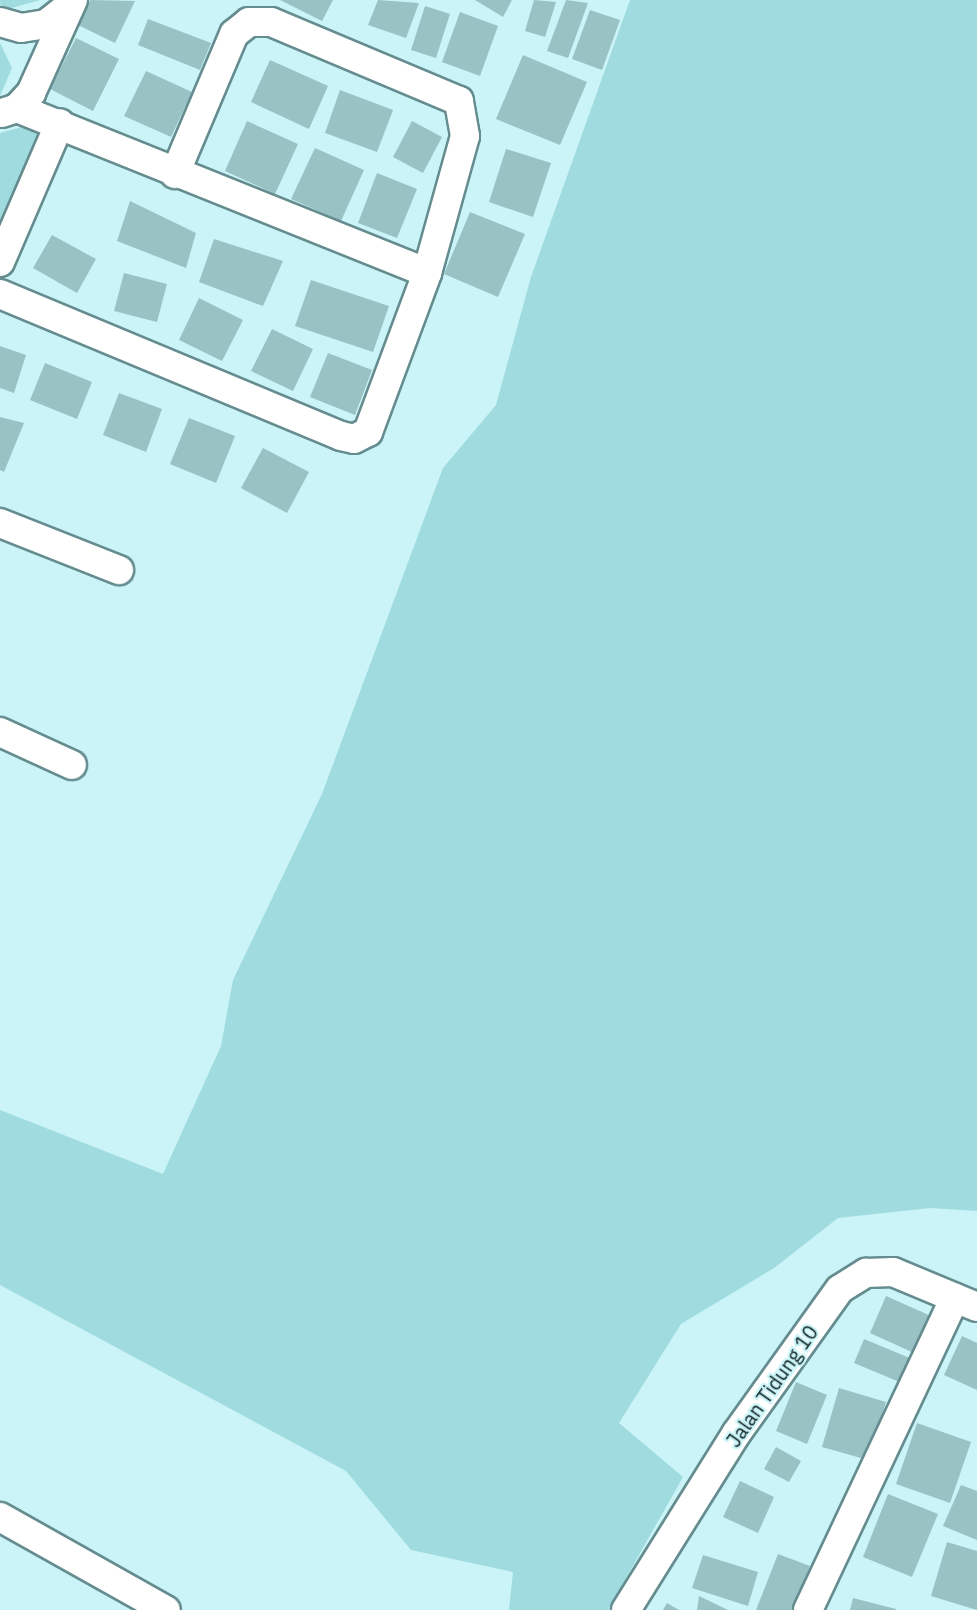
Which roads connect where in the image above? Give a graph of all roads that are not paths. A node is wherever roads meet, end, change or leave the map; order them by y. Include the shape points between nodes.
1 (72, 3) edge
2 (0, 22) edge
3 (9, 111) edge
4 (60, 123) junction
5 (175, 174) junction
6 (0, 262) edge
7 (427, 273) junction
8 (0, 294) edge
9 (0, 523) edge
10 (119, 570) dead end
11 (0, 732) edge
12 (72, 765) dead end
13 (966, 1303) edge
14 (0, 1517) edge
15 (166, 1610) edge
16 (626, 1610) edge
17 (808, 1610) edge

1 - 2 street via 46,24 21,28
1 - 3 street via 31,93
3 - 4 street
4 - 5 street
4 - 6 street
5 - 7 street
5 - 7 street via 234,34 249,22 271,22 459,101 467,126
7 - 8 street via 368,432 354,439
9 - 10 street
11 - 12 street
13 - 16 street, Jalan Tidung 10 via 893,1272 866,1273 840,1289 736,1434
13 - 17 street
14 - 15 street

